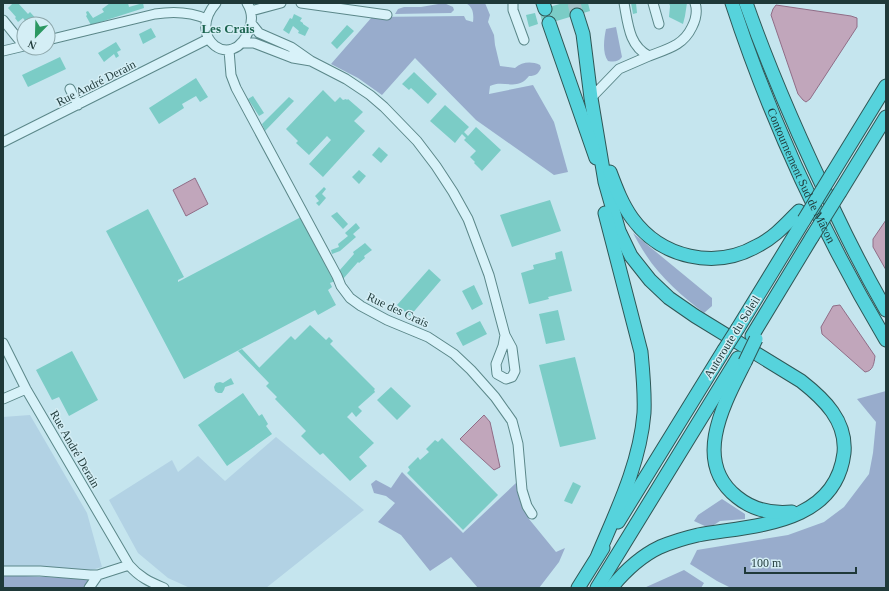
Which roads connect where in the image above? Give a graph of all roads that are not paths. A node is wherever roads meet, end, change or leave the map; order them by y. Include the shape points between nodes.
1 (162, 3) edge
2 (216, 3) edge
3 (281, 3) edge
4 (301, 3) edge
5 (513, 3) edge
6 (624, 3) edge
7 (653, 3) edge
8 (695, 3) edge
9 (724, 3) edge
10 (732, 3) edge
11 (746, 3) edge
12 (249, 7) edge
13 (167, 12) junction
14 (387, 15) dead end
15 (577, 15) tunnel mouth
16 (207, 19) junction
17 (3, 20) edge
18 (251, 23) junction
19 (549, 23) dead end
20 (659, 24) dead end
21 (16, 36) edge
22 (56, 38) edge
23 (524, 40) dead end
24 (204, 42) junction
25 (241, 43) junction
26 (16, 48) edge
27 (228, 50) junction
28 (3, 51) edge
29 (294, 54) junction
30 (649, 56) junction
31 (749, 56) junction
32 (886, 86) edge
33 (70, 89) dead end
34 (591, 98) junction
35 (78, 105) junction
36 (886, 117) edge
37 (3, 142) edge
38 (594, 142) junction
39 (801, 215) junction
40 (886, 310) edge
41 (505, 336) dead end
42 (886, 340) edge
43 (3, 343) edge
44 (741, 360) junction
45 (26, 388) junction
46 (3, 400) edge
47 (804, 510) junction
48 (532, 514) dead end
49 (598, 555) junction
50 (129, 565) junction
51 (3, 571) edge
52 (98, 575) junction
53 (89, 588) edge
54 (164, 588) edge
55 (578, 588) edge
56 (597, 588) edge
57 (611, 588) edge

1 - 13 street
2 - 16 street
3 - 12 street
4 - 14 street
5 - 23 street
6 - 30 street via 633,41 637,48
7 - 20 street
8 - 30 street via 696,18 685,39
9 - 31 highway
10 - 31 highway, Contournement Sud de Mâcon
11 - 40 highway, Contournement Sud de Mâcon via 792,122
12 - 18 street
13 - 16 street
13 - 22 street
15 - 34 highway via 583,34
16 - 24 street
17 - 21 street
18 - 25 street via 248,34
18 - 29 street via 259,33
19 - 38 highway
24 - 27 street
24 - 35 street, Rue André Derain
25 - 27 street
25 - 29 street via 254,43
26 - 28 street
27 - 48 street, Rue des Crais via 238,92 340,286 361,306 428,337 454,354 495,397 512,421 518,444 522,490
29 - 41 street via 346,79 370,95 417,141 436,166 468,219 489,275 498,321
30 - 34 street via 619,69
31 - 42 highway, Contournement Sud de Mâcon via 798,174 831,243
32 - 39 highway, Autoroute du Soleil, bridge via 832,174
33 - 35 street
34 - 38 highway
35 - 37 street, Rue André Derain
36 - 44 highway, Autoroute du Soleil, bridge via 784,283
38 - 39 highway via 632,218 650,237 676,252 709,259 742,254 759,246
38 - 47 highway via 619,231 642,270 658,289 695,316 801,381 823,399 834,414 843,440 841,469 837,479 825,494
38 - 49 highway via 609,228 641,352 644,374 642,431 634,466
39 - 49 highway, Autoroute du Soleil, bridge via 738,328
43 - 45 street, Rue André Derain
44 - 47 highway via 717,425 714,450 720,474 735,496 752,507 776,513
44 - 56 highway, Autoroute du Soleil
45 - 46 street
45 - 50 street, Rue André Derain
47 - 57 highway via 770,524 696,536 659,548 632,566
49 - 55 highway, Autoroute du Soleil
50 - 52 street
50 - 54 street, Rue André Derain via 143,578
51 - 52 street
52 - 53 street

